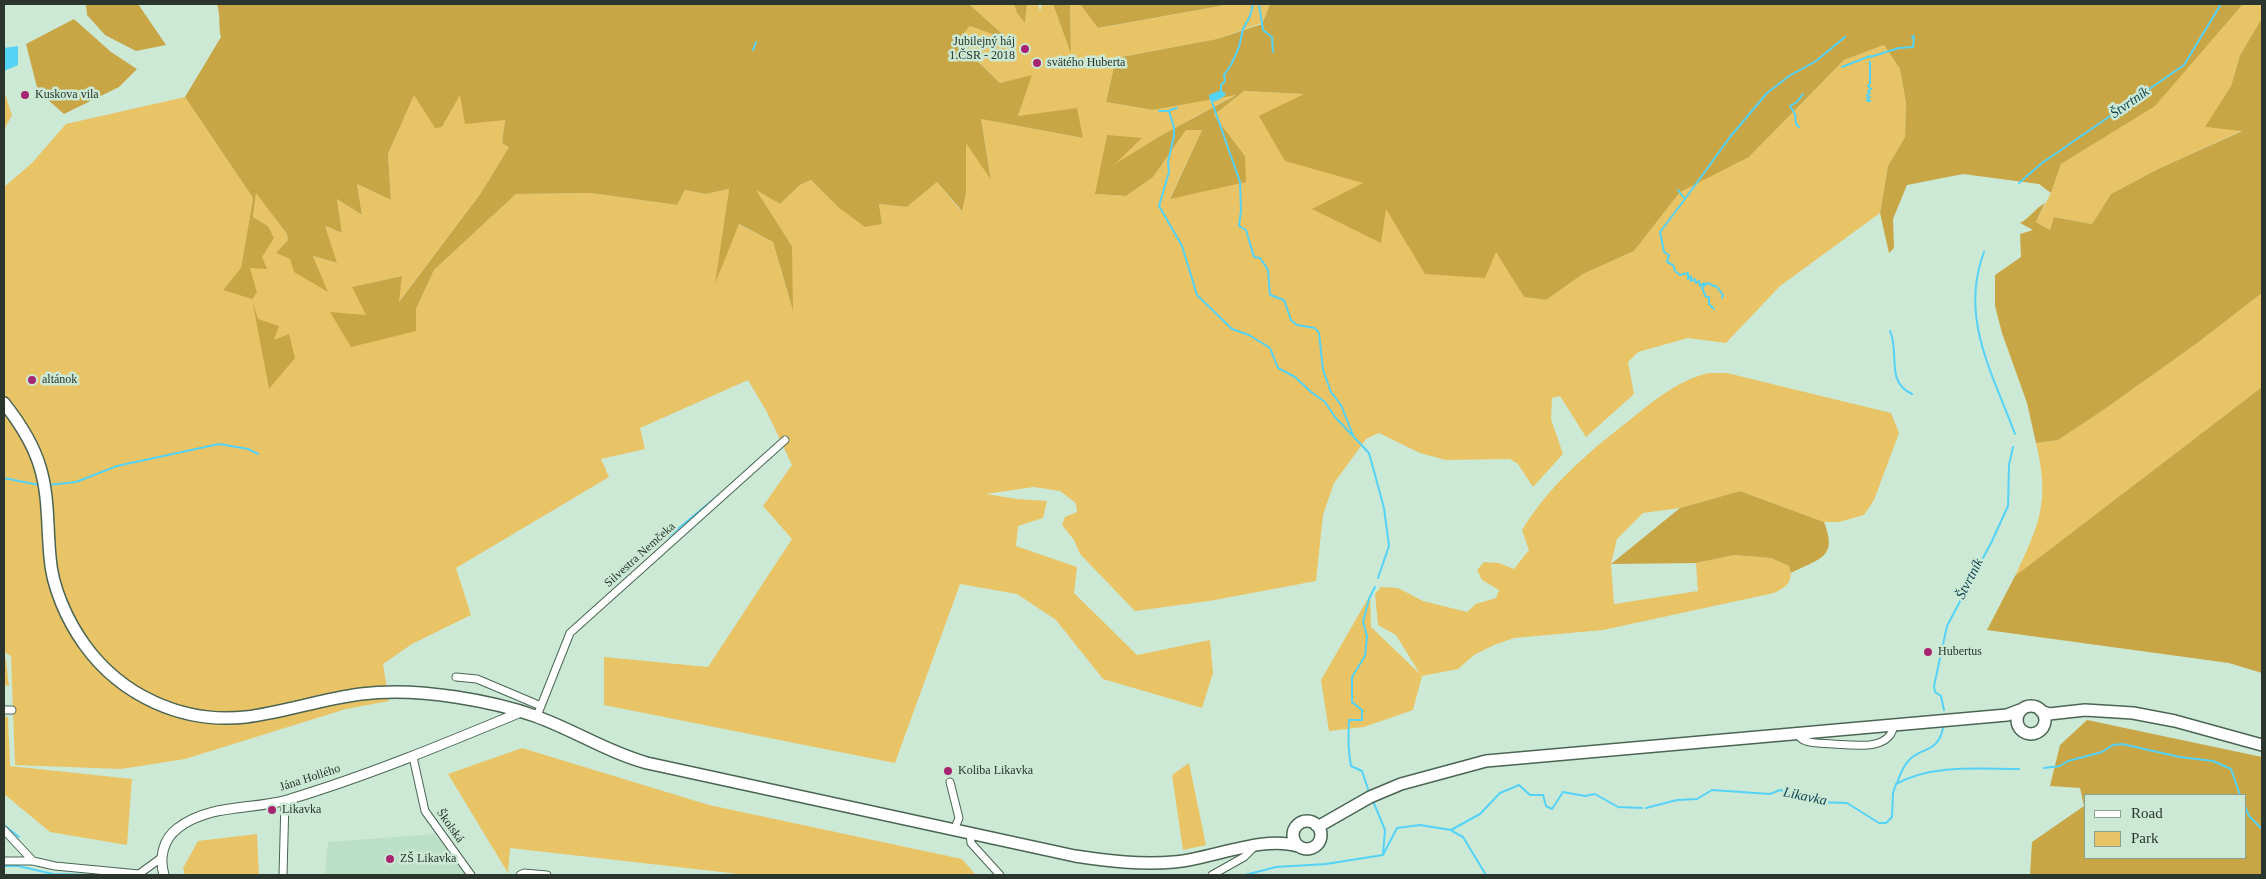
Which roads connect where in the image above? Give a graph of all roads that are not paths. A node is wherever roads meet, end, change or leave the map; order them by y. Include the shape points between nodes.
1 (4, 403) edge
2 (785, 440) dead end
3 (456, 677) dead end
4 (2020, 710) junction
5 (539, 711) junction
6 (2042, 711) junction
7 (2078, 711) junction
8 (520, 712) junction
9 (1982, 716) junction
10 (1894, 723) junction
11 (2043, 727) junction
12 (2019, 729) junction
13 (1797, 733) junction
14 (2262, 745) edge
15 (413, 757) junction
16 (950, 782) dead end
17 (284, 800) junction
18 (1360, 804) junction
19 (1316, 825) junction
20 (4, 830) edge
21 (954, 830) junction
22 (1293, 832) junction
23 (970, 833) junction
24 (1320, 838) junction
25 (1282, 844) junction
26 (1255, 846) junction
27 (1298, 846) junction
28 (22, 847) junction
29 (161, 858) junction
30 (4, 861) edge
31 (15, 861) junction
32 (33, 861) junction
33 (139, 874) edge
34 (149, 875) edge
35 (164, 875) edge
36 (283, 875) edge
37 (471, 875) edge
38 (520, 875) edge
39 (547, 875) edge
40 (1000, 875) edge
41 (1212, 875) edge

1 - 8 main road via 30,442 43,478 52,575 59,597 83,643 129,690 192,714 235,718 359,694 408,692 472,699
2 - 5 street, Silvestra Nemčeka via 570,633
3 - 5 street via 477,679
4 - 6 main road via 2032,706
4 - 9 main road via 2007,715
4 - 12 main road via 2016,720
5 - 8 main road
5 - 21 main road via 596,745 640,761
6 - 7 main road via 2056,714
6 - 11 main road via 2045,718
7 - 11 main road via 2056,718
7 - 14 main road via 2110,711 2161,718
8 - 15 street, Jána Hollého
9 - 10 main road
9 - 12 main road
10 - 13 main road
10 - 13 street via 1889,736 1880,743 1865,746 1805,741
11 - 12 main road via 2032,734
13 - 18 main road via 1486,761 1418,778
15 - 17 street, Jána Hollého
15 - 37 street, Školská via 425,811
16 - 21 street via 959,818
17 - 29 street, Jána Hollého via 237,807 190,821 172,834
17 - 36 street
18 - 19 main road
18 - 24 main road via 1325,830
19 - 22 main road via 1304,822
19 - 24 main road
20 - 28 street
21 - 23 main road
22 - 25 main road
22 - 27 main road via 1293,840
23 - 26 main road via 1075,856 1128,863 1175,862
23 - 40 street via 970,843
24 - 27 main road via 1310,849
25 - 26 main road
25 - 27 main road
26 - 41 street
28 - 31 street
28 - 32 street
29 - 33 street, Jána Hollého
29 - 35 street
30 - 31 street
31 - 32 street
32 - 33 street
33 - 34 street
38 - 39 street

